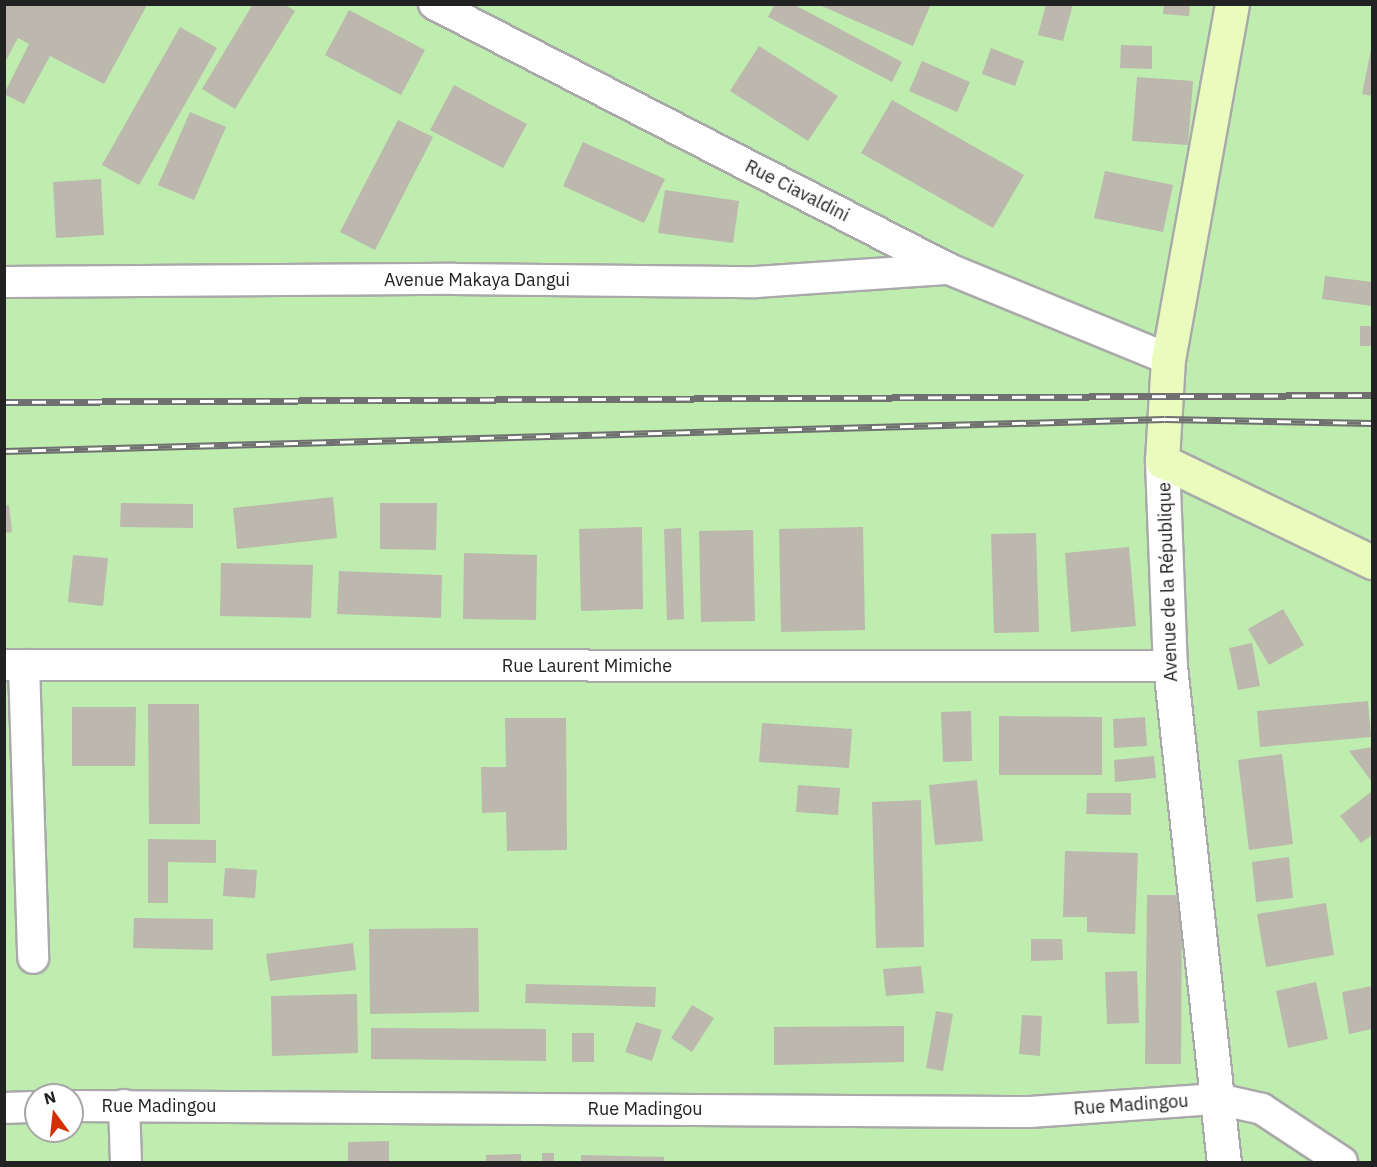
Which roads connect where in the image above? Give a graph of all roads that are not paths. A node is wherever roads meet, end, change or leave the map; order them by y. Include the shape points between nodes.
1 (434, 4) edge
2 (1232, 4) edge
3 (949, 269) junction
4 (4, 282) edge
5 (1168, 359) junction
6 (1162, 461) junction
7 (1372, 562) edge
8 (14, 665) edge
9 (1170, 666) junction
10 (33, 957) dead end
11 (1218, 1099) junction
12 (124, 1105) junction
13 (84, 1106) edge
14 (24, 1107) edge
15 (4, 1108) edge
16 (126, 1162) edge
17 (1224, 1162) edge
18 (1342, 1162) edge

1 - 3 street, Rue Ciavaldini
2 - 5 main road, Avenue de la République
3 - 4 street, Avenue Makaya Dangui via 756,282
3 - 5 street, Rue Ciavaldini
5 - 6 main road, Avenue de la République
6 - 7 main road
6 - 9 street, Avenue de la République
8 - 9 street, Rue Laurent Mimiche
8 - 10 street
9 - 11 street, Avenue de la République
11 - 12 street, Rue Madingou via 1030,1112
11 - 17 street, Avenue de la République
11 - 18 street, Rue Madingou via 1262,1109
12 - 13 street, Rue Madingou
12 - 16 street
14 - 15 street

